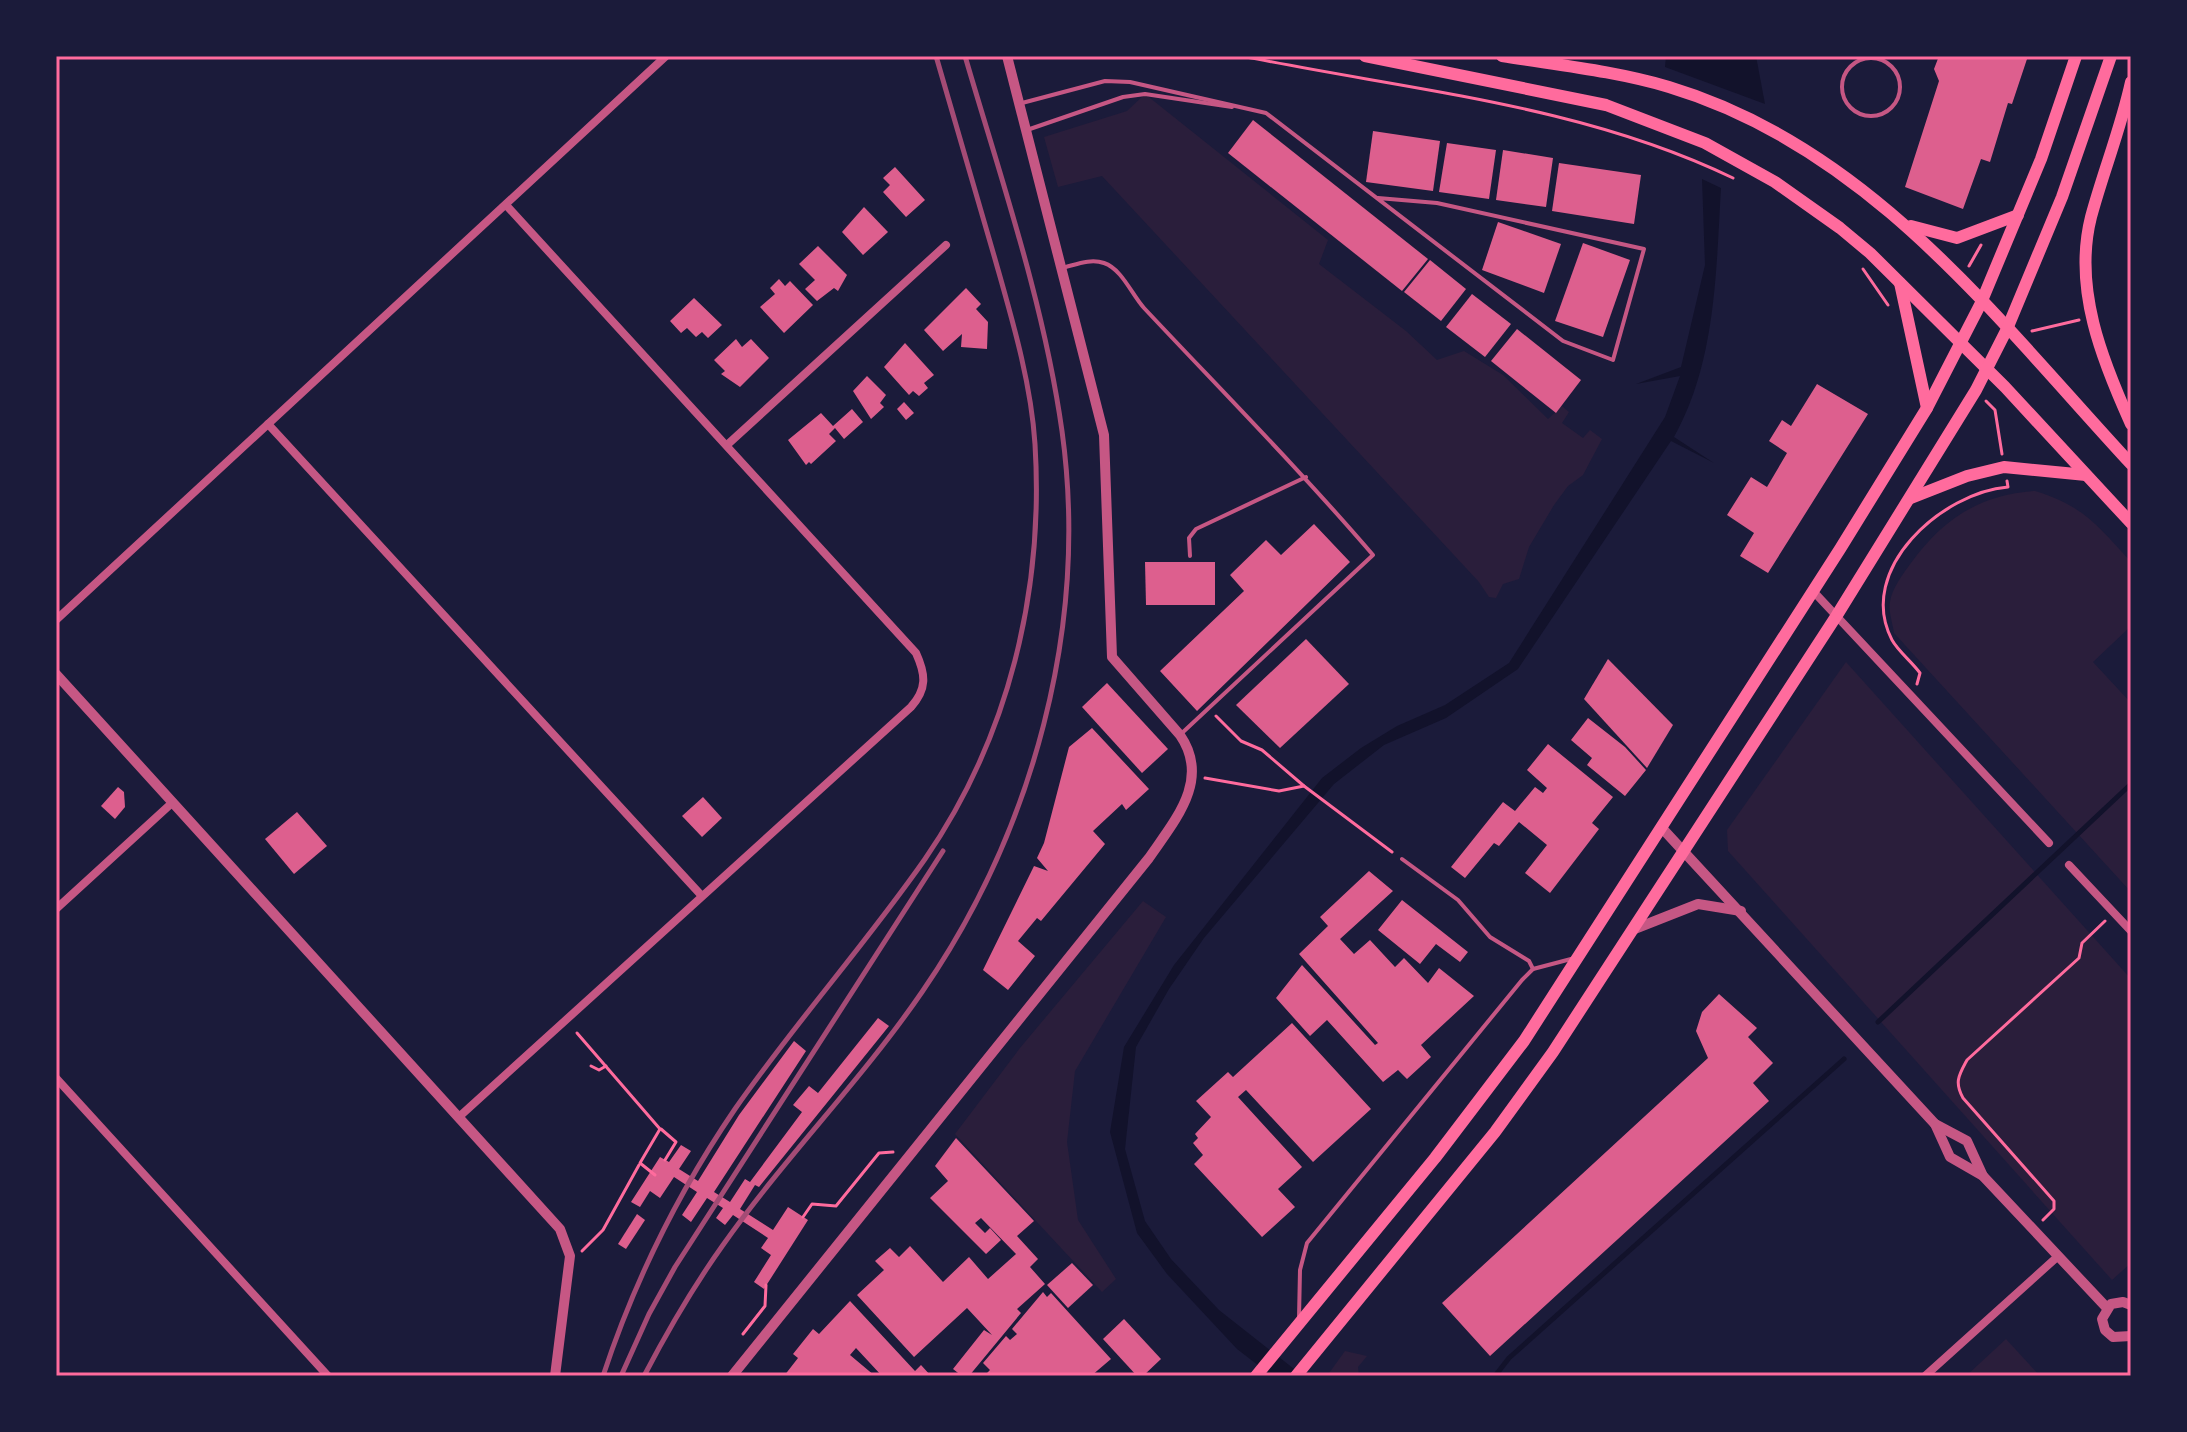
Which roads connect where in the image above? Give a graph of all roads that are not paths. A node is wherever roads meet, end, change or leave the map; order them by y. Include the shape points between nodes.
1 (666, 56) edge
2 (1007, 56) edge
3 (1365, 56) edge
4 (1502, 56) edge
5 (1848, 56) edge
6 (2076, 56) edge
7 (2111, 56) edge
8 (1851, 66) junction
9 (2131, 82) edge
10 (1019, 104) junction
11 (1266, 113) junction
12 (1026, 130) junction
13 (1378, 198) junction
14 (506, 205) junction
15 (2018, 215) junction
16 (1908, 225) junction
17 (946, 245) dead end
18 (1061, 269) junction
19 (1900, 283) junction
20 (1981, 303) junction
21 (2007, 329) junction
22 (1960, 344) junction
23 (1987, 369) junction
24 (1927, 408) junction
25 (268, 424) junction
26 (2131, 424) edge
27 (727, 445) junction
28 (2131, 464) edge
29 (2086, 475) junction
30 (1306, 477) junction
31 (1911, 498) junction
32 (2131, 523) edge
33 (1190, 556) dead end
34 (1813, 591) junction
35 (1837, 615) junction
36 (56, 620) edge
37 (56, 674) edge
38 (1180, 735) junction
39 (173, 802) junction
40 (1661, 827) junction
41 (2049, 843) dead end
42 (1684, 851) junction
43 (1402, 859) road end
44 (2069, 865) dead end
45 (701, 895) junction
46 (56, 909) edge
47 (1741, 911) junction
48 (1631, 931) junction
49 (2131, 931) edge
50 (1578, 958) junction
51 (1533, 969) junction
52 (56, 1078) edge
53 (460, 1116) junction
54 (1935, 1124) junction
55 (1983, 1176) junction
56 (2056, 1258) junction
57 (2131, 1305) edge
58 (2107, 1308) junction
59 (1298, 1326) junction
60 (2131, 1336) edge
61 (328, 1376) edge
62 (555, 1376) edge
63 (732, 1376) edge
64 (1256, 1376) edge
65 (1296, 1376) edge
66 (1925, 1376) edge

1 - 14 street
2 - 10 street
3 - 19 highway via 1576,97 1675,130 1811,206
4 - 16 highway via 1669,87 1745,116 1848,176
5 - 8 lane
6 - 15 highway
7 - 21 highway via 2062,197
8 - 8 lane via 1841,87 1847,105 1863,115 1882,115 1890,109 1899,93 1891,66 1874,58
9 - 26 highway via 2090,220 2086,254 2092,318
10 - 11 lane via 1105,81
10 - 12 street
11 - 12 lane via 1145,94
11 - 13 lane
12 - 18 street
13 - 13 lane via 1437,203 1644,249 1613,360 1563,341
14 - 25 street
14 - 27 street
15 - 16 highway via 1957,238
15 - 20 highway
16 - 20 highway
17 - 27 street
18 - 30 lane via 1090,261 1114,269 1141,305
18 - 38 street via 1104,435 1112,657
19 - 22 highway
19 - 24 highway
20 - 21 highway
20 - 22 highway
21 - 23 highway
21 - 28 highway
22 - 23 highway
22 - 24 highway
23 - 29 highway
23 - 31 highway
24 - 34 highway
25 - 36 street
25 - 45 street
27 - 45 street via 916,653 925,682 911,707
29 - 31 highway via 2004,467
29 - 32 highway
30 - 33 lane via 1196,529 1189,538
30 - 38 lane via 1373,555
31 - 35 highway
34 - 35 street
34 - 40 highway
35 - 41 street
35 - 42 highway
37 - 39 street
38 - 63 street via 1189,748 1194,775 1177,818
39 - 46 street
39 - 53 street
40 - 42 street
40 - 50 highway
42 - 47 street
42 - 48 highway
43 - 51 lane via 1458,900 1490,937 1529,961
44 - 49 street
45 - 53 street
47 - 48 street via 1698,904
47 - 54 street
48 - 65 highway via 1495,1132
50 - 51 lane
50 - 59 highway via 1479,1102
51 - 59 lane via 1307,1243 1300,1270
52 - 61 street
53 - 62 street via 565,1237 569,1275
54 - 55 street via 1950,1157
54 - 55 street via 1967,1141
55 - 56 street
56 - 58 street
56 - 66 street
57 - 58 street via 2117,1302
58 - 60 street via 2102,1319 2108,1334 2119,1339
59 - 64 highway

